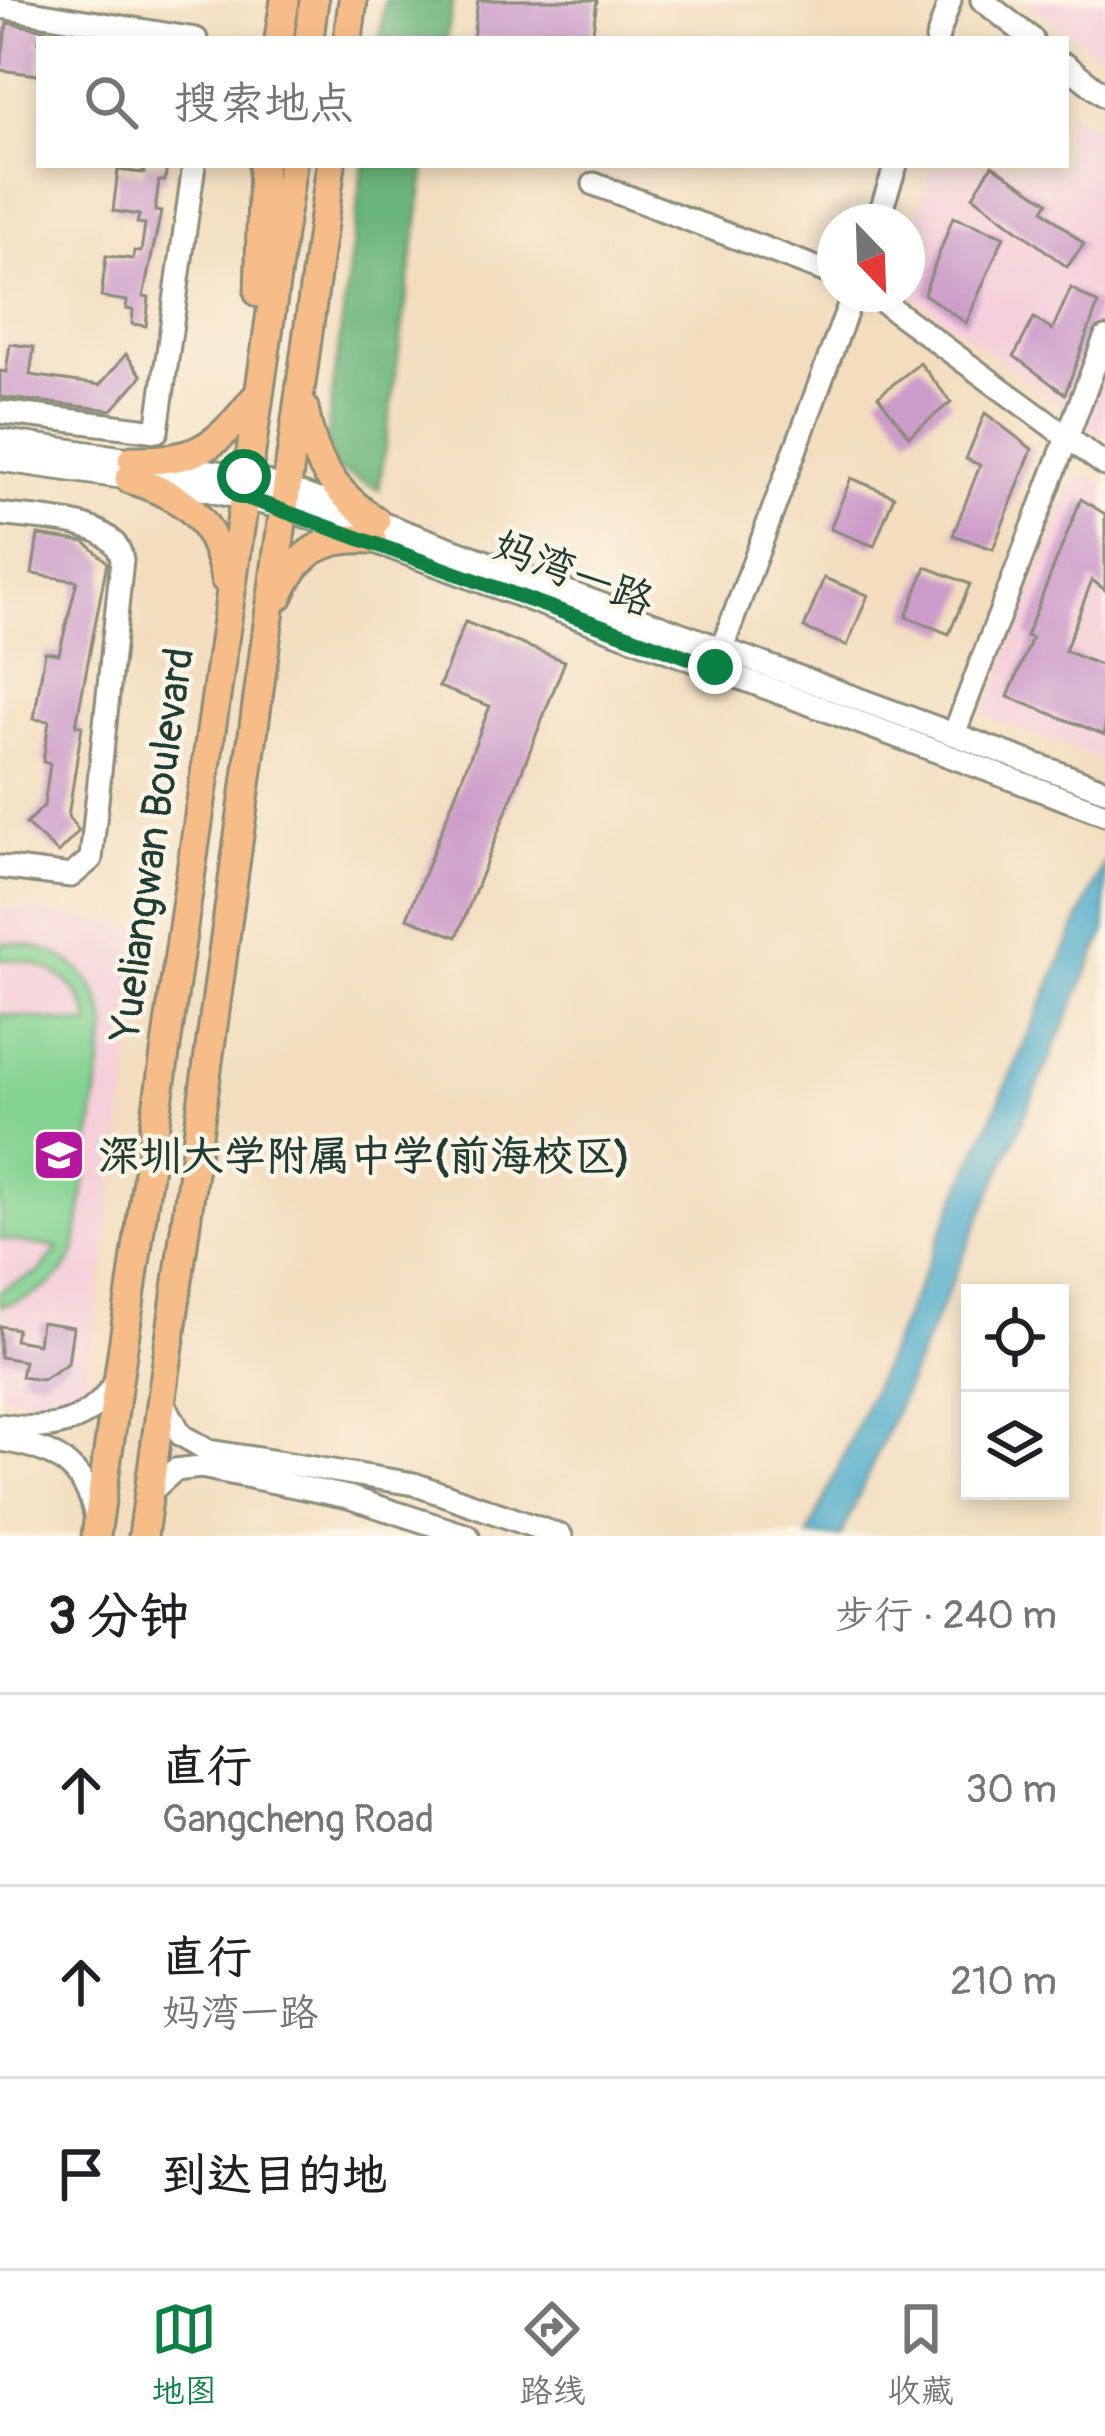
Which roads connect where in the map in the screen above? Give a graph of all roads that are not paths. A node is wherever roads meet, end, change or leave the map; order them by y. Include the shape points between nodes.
1 (284, 0) edge
2 (314, 0) edge
3 (353, 0) edge
4 (950, 0) edge
5 (982, 0) edge
6 (0, 8) edge
7 (177, 36) edge
8 (279, 36) edge
9 (309, 36) edge
10 (348, 36) edge
11 (938, 36) edge
12 (1028, 36) edge
13 (1069, 67) edge
14 (1105, 95) edge
15 (194, 168) edge
16 (262, 168) edge
17 (292, 168) edge
18 (331, 168) edge
19 (895, 168) edge
20 (594, 184) dead end
21 (884, 204) edge
22 (817, 268) edge
23 (847, 312) edge
24 (897, 312) edge
25 (1105, 338) edge
26 (302, 374) junction
27 (264, 376) junction
28 (0, 412) edge
29 (1067, 437) junction
30 (0, 440) edge
31 (0, 460) edge
32 (1105, 465) edge
33 (130, 470) junction
34 (243, 486) junction
35 (285, 498) junction
36 (0, 514) edge
37 (374, 530) junction
38 (226, 610) junction
39 (268, 622) junction
40 (718, 658) junction
41 (954, 734) junction
42 (1105, 790) edge
43 (1105, 814) edge
44 (0, 867) edge
45 (119, 1375) junction
46 (162, 1399) junction
47 (0, 1425) edge
48 (0, 1440) edge
49 (149, 1492) junction
50 (415, 1527) edge
51 (97, 1531) edge
52 (143, 1536) edge
53 (468, 1536) edge
54 (561, 1536) edge

1 - 8 main road
2 - 9 main road
3 - 10 main road
4 - 11 street
5 - 12 street
6 - 7 street
13 - 14 street
15 - 28 street via 157,431
16 - 27 main road
17 - 27 main road, Yueliangwan Boulevard
18 - 26 main road, Yueliangwan Boulevard
19 - 21 street
20 - 22 street
23 - 40 street
24 - 29 street
25 - 29 street
26 - 35 main road, Yueliangwan Boulevard
26 - 37 main road via 320,468
27 - 33 main road via 218,442
27 - 34 main road, Yueliangwan Boulevard
29 - 32 street
29 - 41 street
30 - 33 street
31 - 33 street
33 - 34 street, 妈湾一路
33 - 38 main road via 200,513 219,551
34 - 35 street, 妈湾一路
34 - 38 main road, Yueliangwan Boulevard
35 - 37 street, 妈湾一路
35 - 39 main road, Yueliangwan Boulevard
36 - 44 street via 102,531 122,560 91,859 70,875
37 - 39 main road via 304,555
37 - 40 street, 妈湾一路
38 - 45 main road, Yueliangwan Boulevard
39 - 46 main road, Yueliangwan Boulevard
40 - 41 street, 妈湾一路
40 - 43 street, 妈湾一路
41 - 42 street, 妈湾一路
45 - 47 street via 108,1395 71,1422 34,1430
45 - 51 main road, Yueliangwan Boulevard
46 - 49 main road, Yueliangwan Boulevard
46 - 54 street via 181,1435 209,1451 414,1484
48 - 51 street via 67,1460 87,1488
49 - 50 street via 175,1470 201,1467 348,1496
49 - 52 main road, Yueliangwan Boulevard
50 - 53 street

